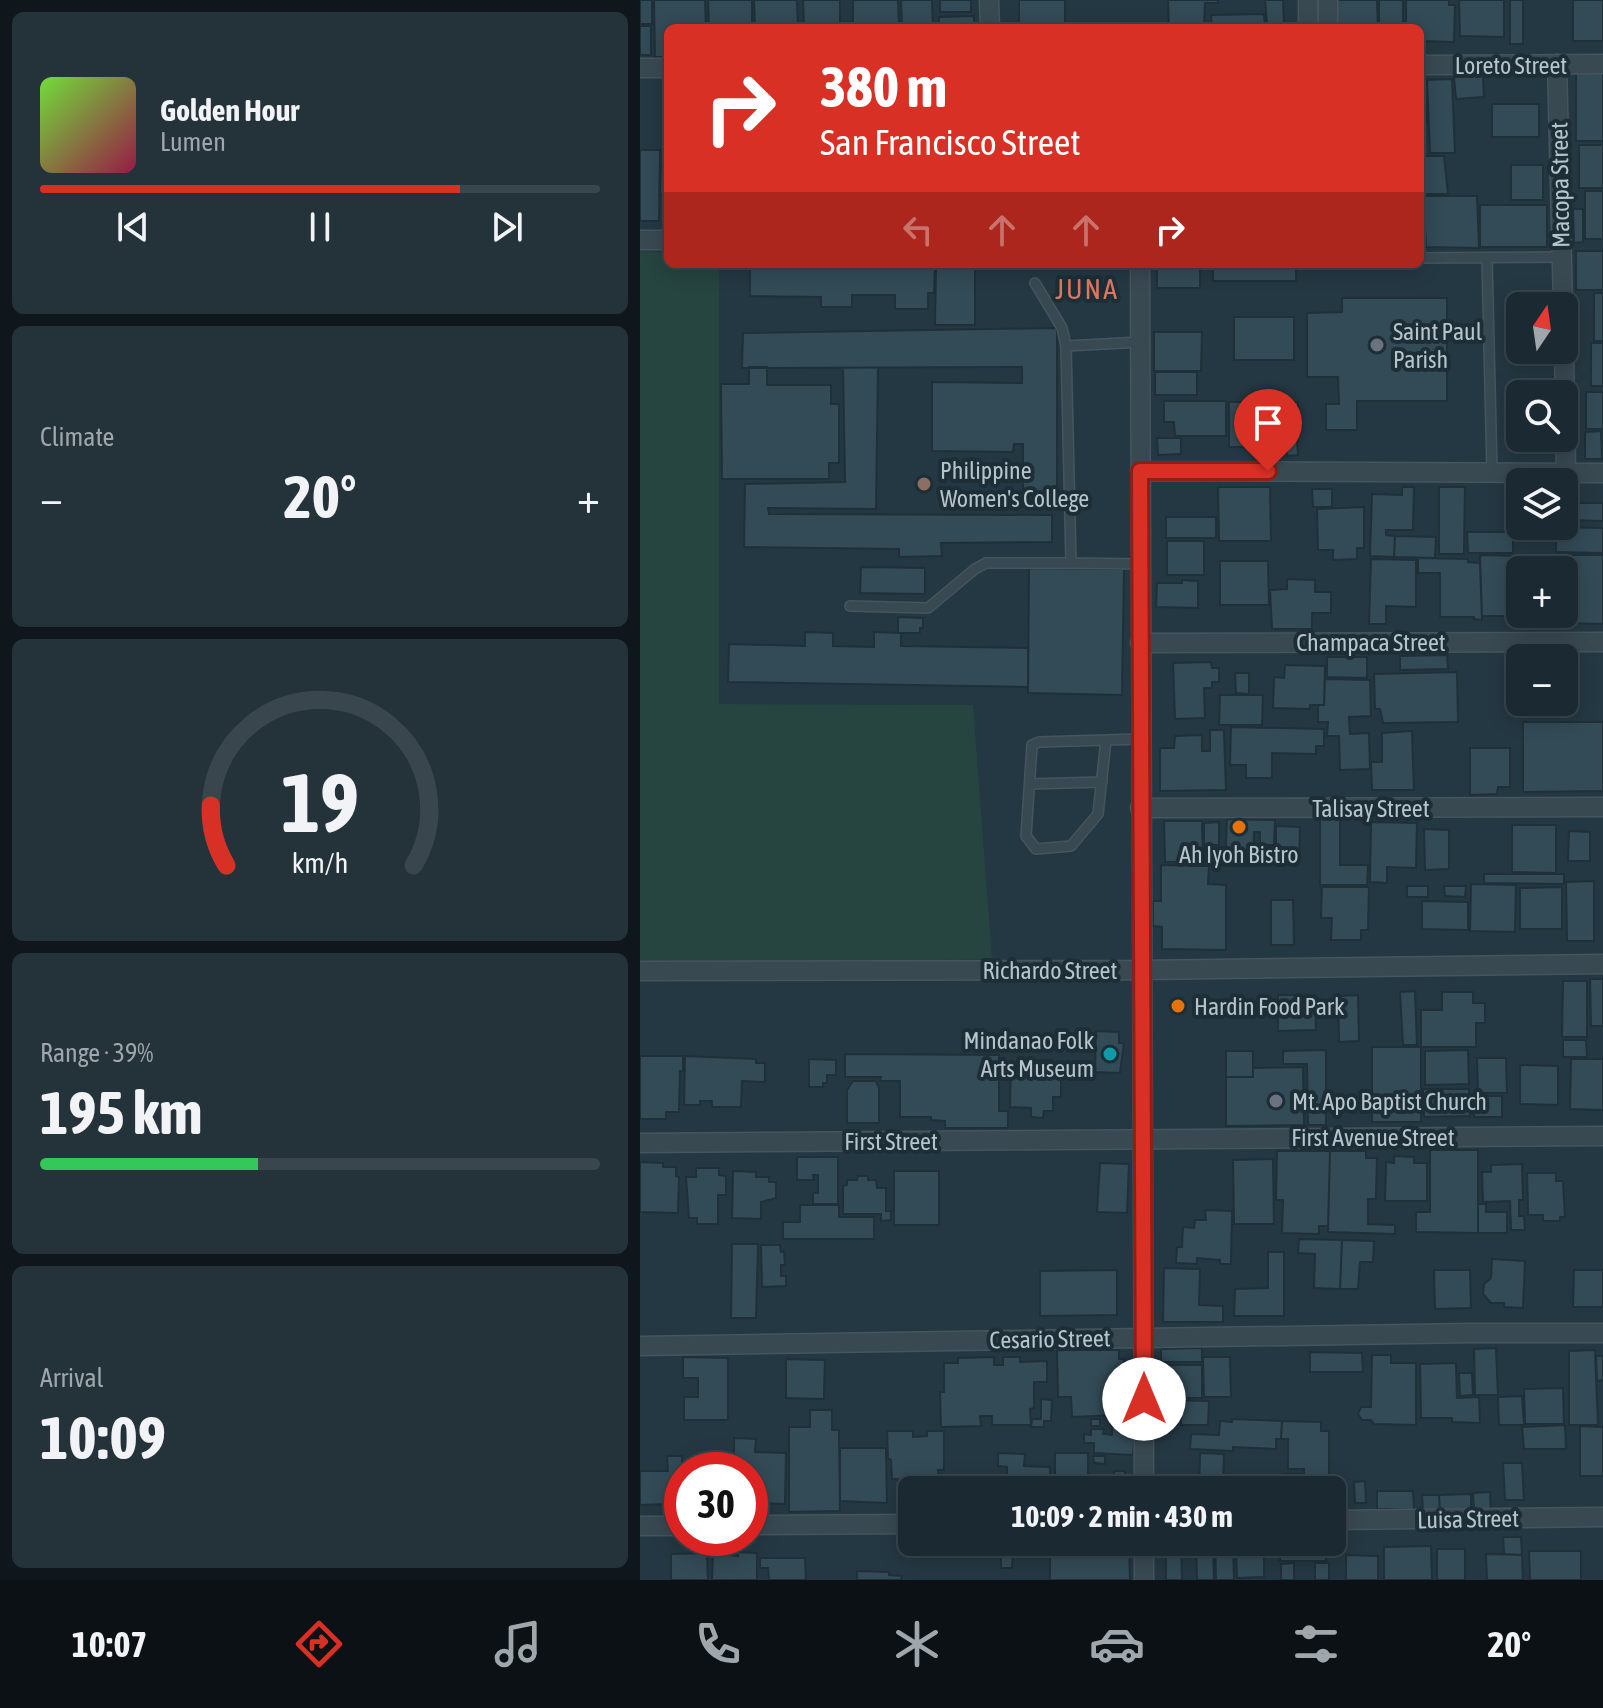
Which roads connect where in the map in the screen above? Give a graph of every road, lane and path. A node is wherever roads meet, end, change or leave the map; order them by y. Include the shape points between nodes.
1 (989, 0) edge
2 (1308, 0) edge
3 (1328, 0) edge
4 (990, 24) edge
5 (1308, 24) edge
6 (1328, 24) edge
7 (1557, 64) junction
8 (1603, 64) edge
9 (1424, 65) edge
10 (640, 68) edge
11 (664, 68) edge
12 (640, 240) edge
13 (664, 240) edge
14 (1562, 257) junction
15 (1424, 258) edge
16 (1487, 258) junction
17 (1140, 268) edge
18 (1035, 283) dead end
19 (1563, 292) edge
20 (1141, 342) junction
21 (1066, 346) junction
22 (1564, 364) edge
23 (1566, 468) edge
24 (1140, 471) junction
25 (1492, 472) junction
26 (1506, 472) edge
27 (1578, 472) edge
28 (1603, 473) edge
29 (1071, 563) junction
30 (1140, 564) junction
31 (850, 606) dead end
32 (1603, 642) edge
33 (1140, 643) junction
34 (1140, 739) junction
35 (1106, 740) junction
36 (1102, 782) junction
37 (1030, 784) junction
38 (1603, 807) edge
39 (1140, 808) junction
40 (1603, 964) edge
41 (1141, 970) junction
42 (640, 971) edge
43 (1603, 1136) edge
44 (1142, 1139) junction
45 (640, 1143) edge
46 (1603, 1333) edge
47 (1143, 1338) junction
48 (640, 1346) edge
49 (1144, 1476) edge
50 (1603, 1517) edge
51 (1346, 1520) edge
52 (898, 1524) edge
53 (768, 1525) edge
54 (640, 1526) edge
55 (664, 1526) edge
56 (1144, 1556) edge
57 (1144, 1580) edge

1 - 4 street
2 - 5 street
3 - 6 street
7 - 8 street, Loreto Street
7 - 9 street, Loreto Street
7 - 14 street, Macopa Street
10 - 11 street
12 - 13 street
14 - 16 lane
14 - 19 street, Macopa Street
15 - 16 lane
16 - 25 lane
17 - 20 street
18 - 21 lane via 1062,328
20 - 21 lane
20 - 24 street
21 - 29 lane
22 - 23 street
24 - 25 street
24 - 30 street
25 - 26 street
27 - 28 street
29 - 30 lane
29 - 31 lane via 986,563 928,608
30 - 33 street
32 - 33 street, Champaca Street
33 - 34 street
34 - 35 lane
34 - 39 street
35 - 36 lane
35 - 37 lane via 1032,745
36 - 37 lane
36 - 37 lane via 1098,814 1071,846 1036,849 1026,836
38 - 39 street, Talisay Street
39 - 41 street
40 - 41 street, Richardo Street
41 - 42 street, Richardo Street
41 - 44 street
43 - 44 street, First Avenue Street
44 - 45 street, First Street
44 - 47 street
46 - 47 street, Cesario Street
47 - 48 street, Cesario Street
47 - 49 street
50 - 51 street, Luisa Street
52 - 53 street
54 - 55 street
56 - 57 street

